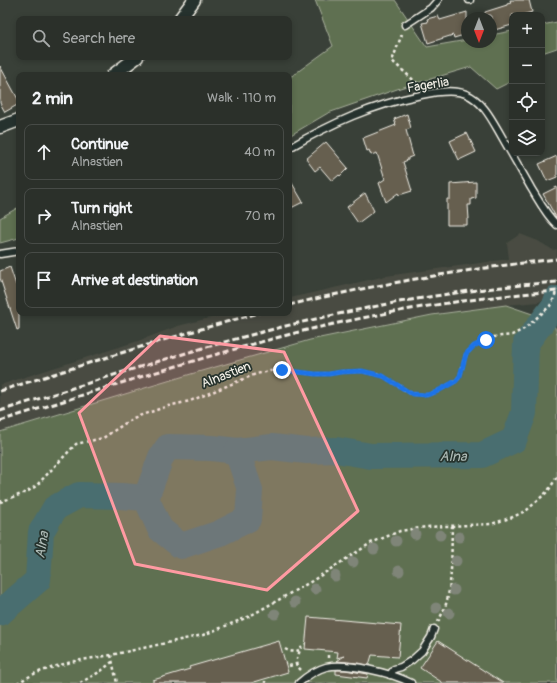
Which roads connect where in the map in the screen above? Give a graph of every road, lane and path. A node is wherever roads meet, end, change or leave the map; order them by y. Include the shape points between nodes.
1 (194, 0) edge
2 (438, 0) edge
3 (182, 16) edge
4 (405, 25) joint
5 (134, 60) edge
6 (117, 72) edge
7 (428, 94) junction
8 (16, 121) edge
9 (0, 127) edge
10 (292, 146) edge
11 (557, 225) edge
12 (16, 251) edge
13 (0, 254) edge
14 (557, 290) edge
15 (557, 477) edge
16 (0, 502) edge
17 (452, 526) junction
18 (434, 630) joint
19 (305, 644) dead end
20 (285, 649) dead end
21 (300, 650) junction
22 (111, 655) junction
23 (112, 662) junction
24 (289, 666) dead end
25 (390, 675) junction
26 (17, 683) edge
27 (80, 683) edge
28 (117, 683) edge
29 (299, 683) edge
30 (411, 683) edge

1 - 3 street
2 - 4 lane via 431,8
4 - 7 path via 392,61
5 - 6 street
7 - 10 lane, Fagerlia via 354,115
7 - 11 lane, Fagerlia via 456,92 466,94 480,103 498,129 546,213
8 - 9 street
12 - 13 lane
14 - 16 path, Alnastien via 550,306 524,329 512,335 493,337 474,346 466,354 460,376 456,381 436,392 427,395 412,394 383,376 362,371 315,374 282,370 256,374 190,401 133,418 103,438 76,444 36,486
15 - 17 path via 548,491 527,510 491,524
17 - 18 path via 450,588 446,605
17 - 22 path via 400,531 371,543 312,582 248,618 203,634
18 - 25 lane via 422,651 412,660 394,669
19 - 21 path
20 - 21 path via 293,652
21 - 24 path via 296,664
22 - 23 path
22 - 26 path via 57,666
23 - 27 path
23 - 28 path
25 - 29 lane via 358,668 328,667 314,671
25 - 30 lane

